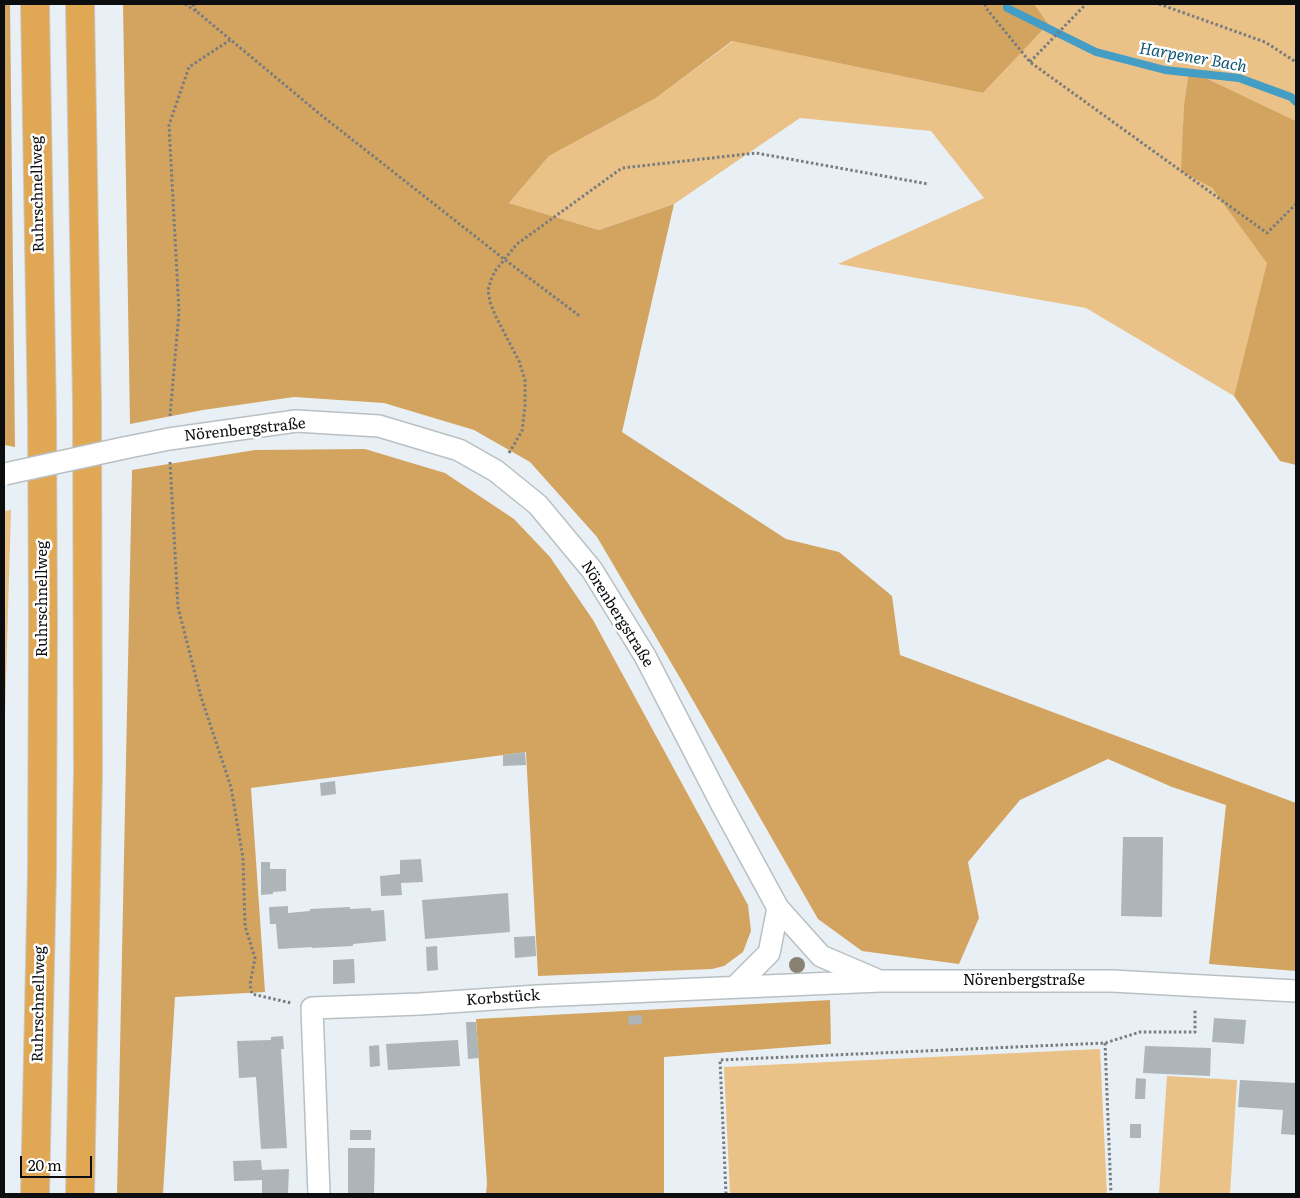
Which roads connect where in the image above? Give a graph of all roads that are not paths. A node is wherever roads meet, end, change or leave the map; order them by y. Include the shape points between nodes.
1 (35, 4) edge
2 (80, 4) edge
3 (4, 474) edge
4 (778, 908) junction
5 (880, 981) junction
6 (735, 987) junction
7 (1296, 991) edge
8 (35, 1194) edge
9 (80, 1194) edge
10 (319, 1194) edge

1 - 8 highway, Ruhrschnellweg via 43,604 42,871
2 - 9 highway via 87,403 88,773
3 - 4 street, Nörenbergstraße, bridge via 168,438 296,421 378,426 459,450 496,471 538,505 592,570 645,656
4 - 5 street, Nörenbergstraße via 822,956
4 - 6 street via 769,953
5 - 6 street, Korbstück
5 - 7 street, Nörenbergstraße via 1112,981
6 - 10 street, Korbstück via 312,1008

